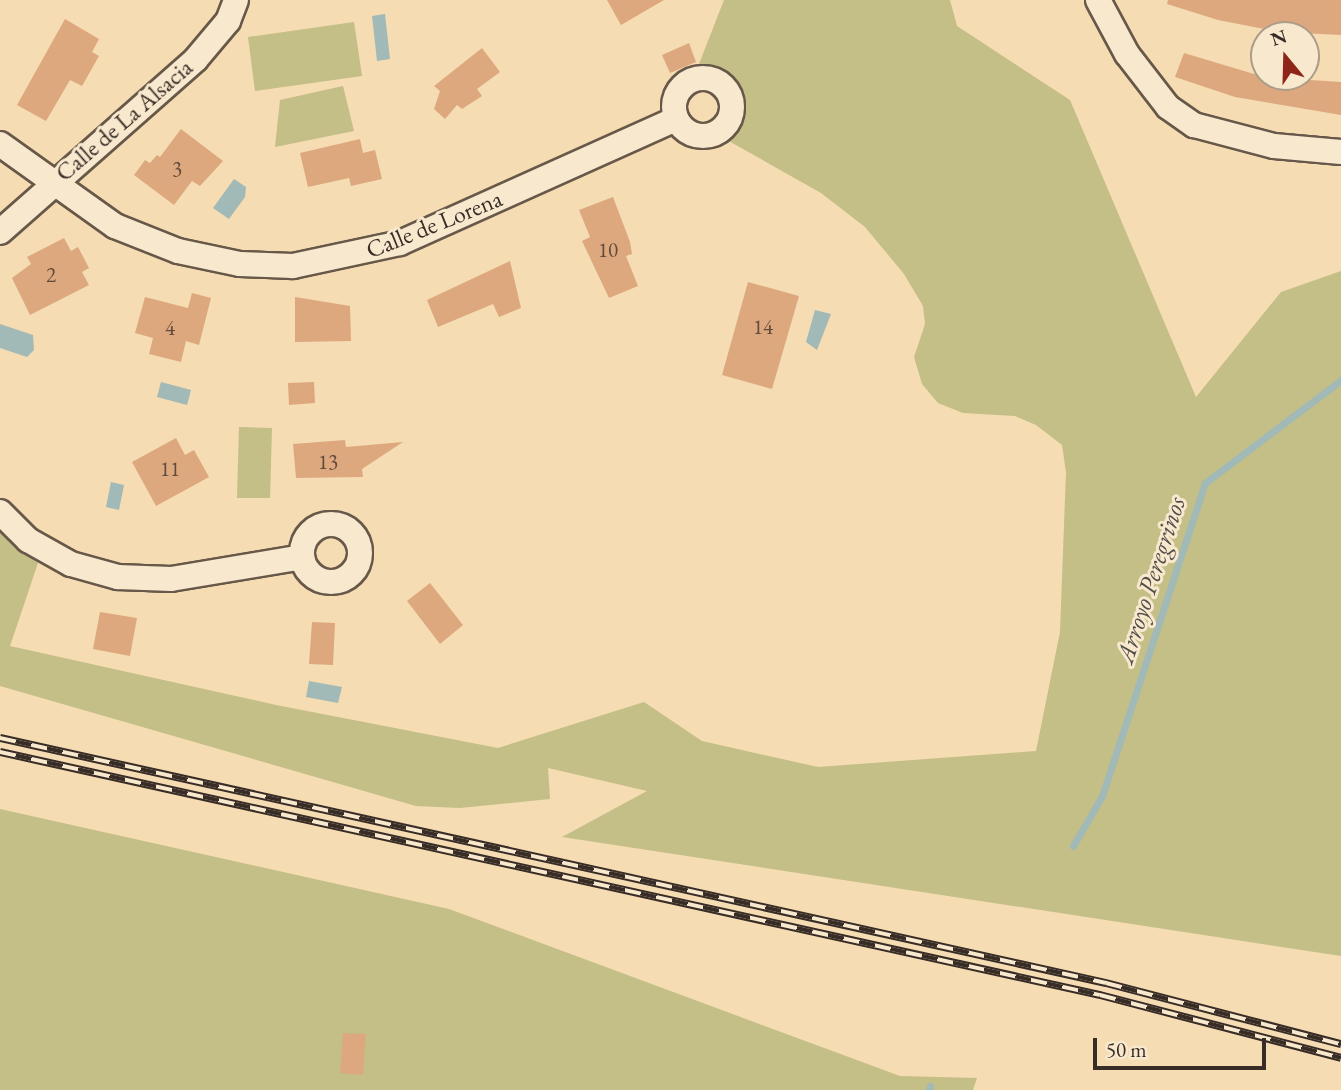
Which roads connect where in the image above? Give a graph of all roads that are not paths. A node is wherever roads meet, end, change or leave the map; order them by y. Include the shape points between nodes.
1 (236, 0) edge
2 (1098, 0) edge
3 (676, 119) dead end
4 (0, 144) edge
5 (1341, 152) edge
6 (51, 183) junction
7 (0, 232) edge
8 (0, 512) edge
9 (302, 557) dead end

1 - 6 street, Calle de La Alsacia via 228,21 196,59
2 - 5 street via 1127,54 1168,107 1194,125 1273,146
3 - 6 street, Calle de Lorena via 400,243 293,266 240,264 178,251 115,226
4 - 6 street, Calle de Lorena
6 - 7 street, Calle de La Alsacia
8 - 9 street via 28,540 71,564 118,577 171,579

